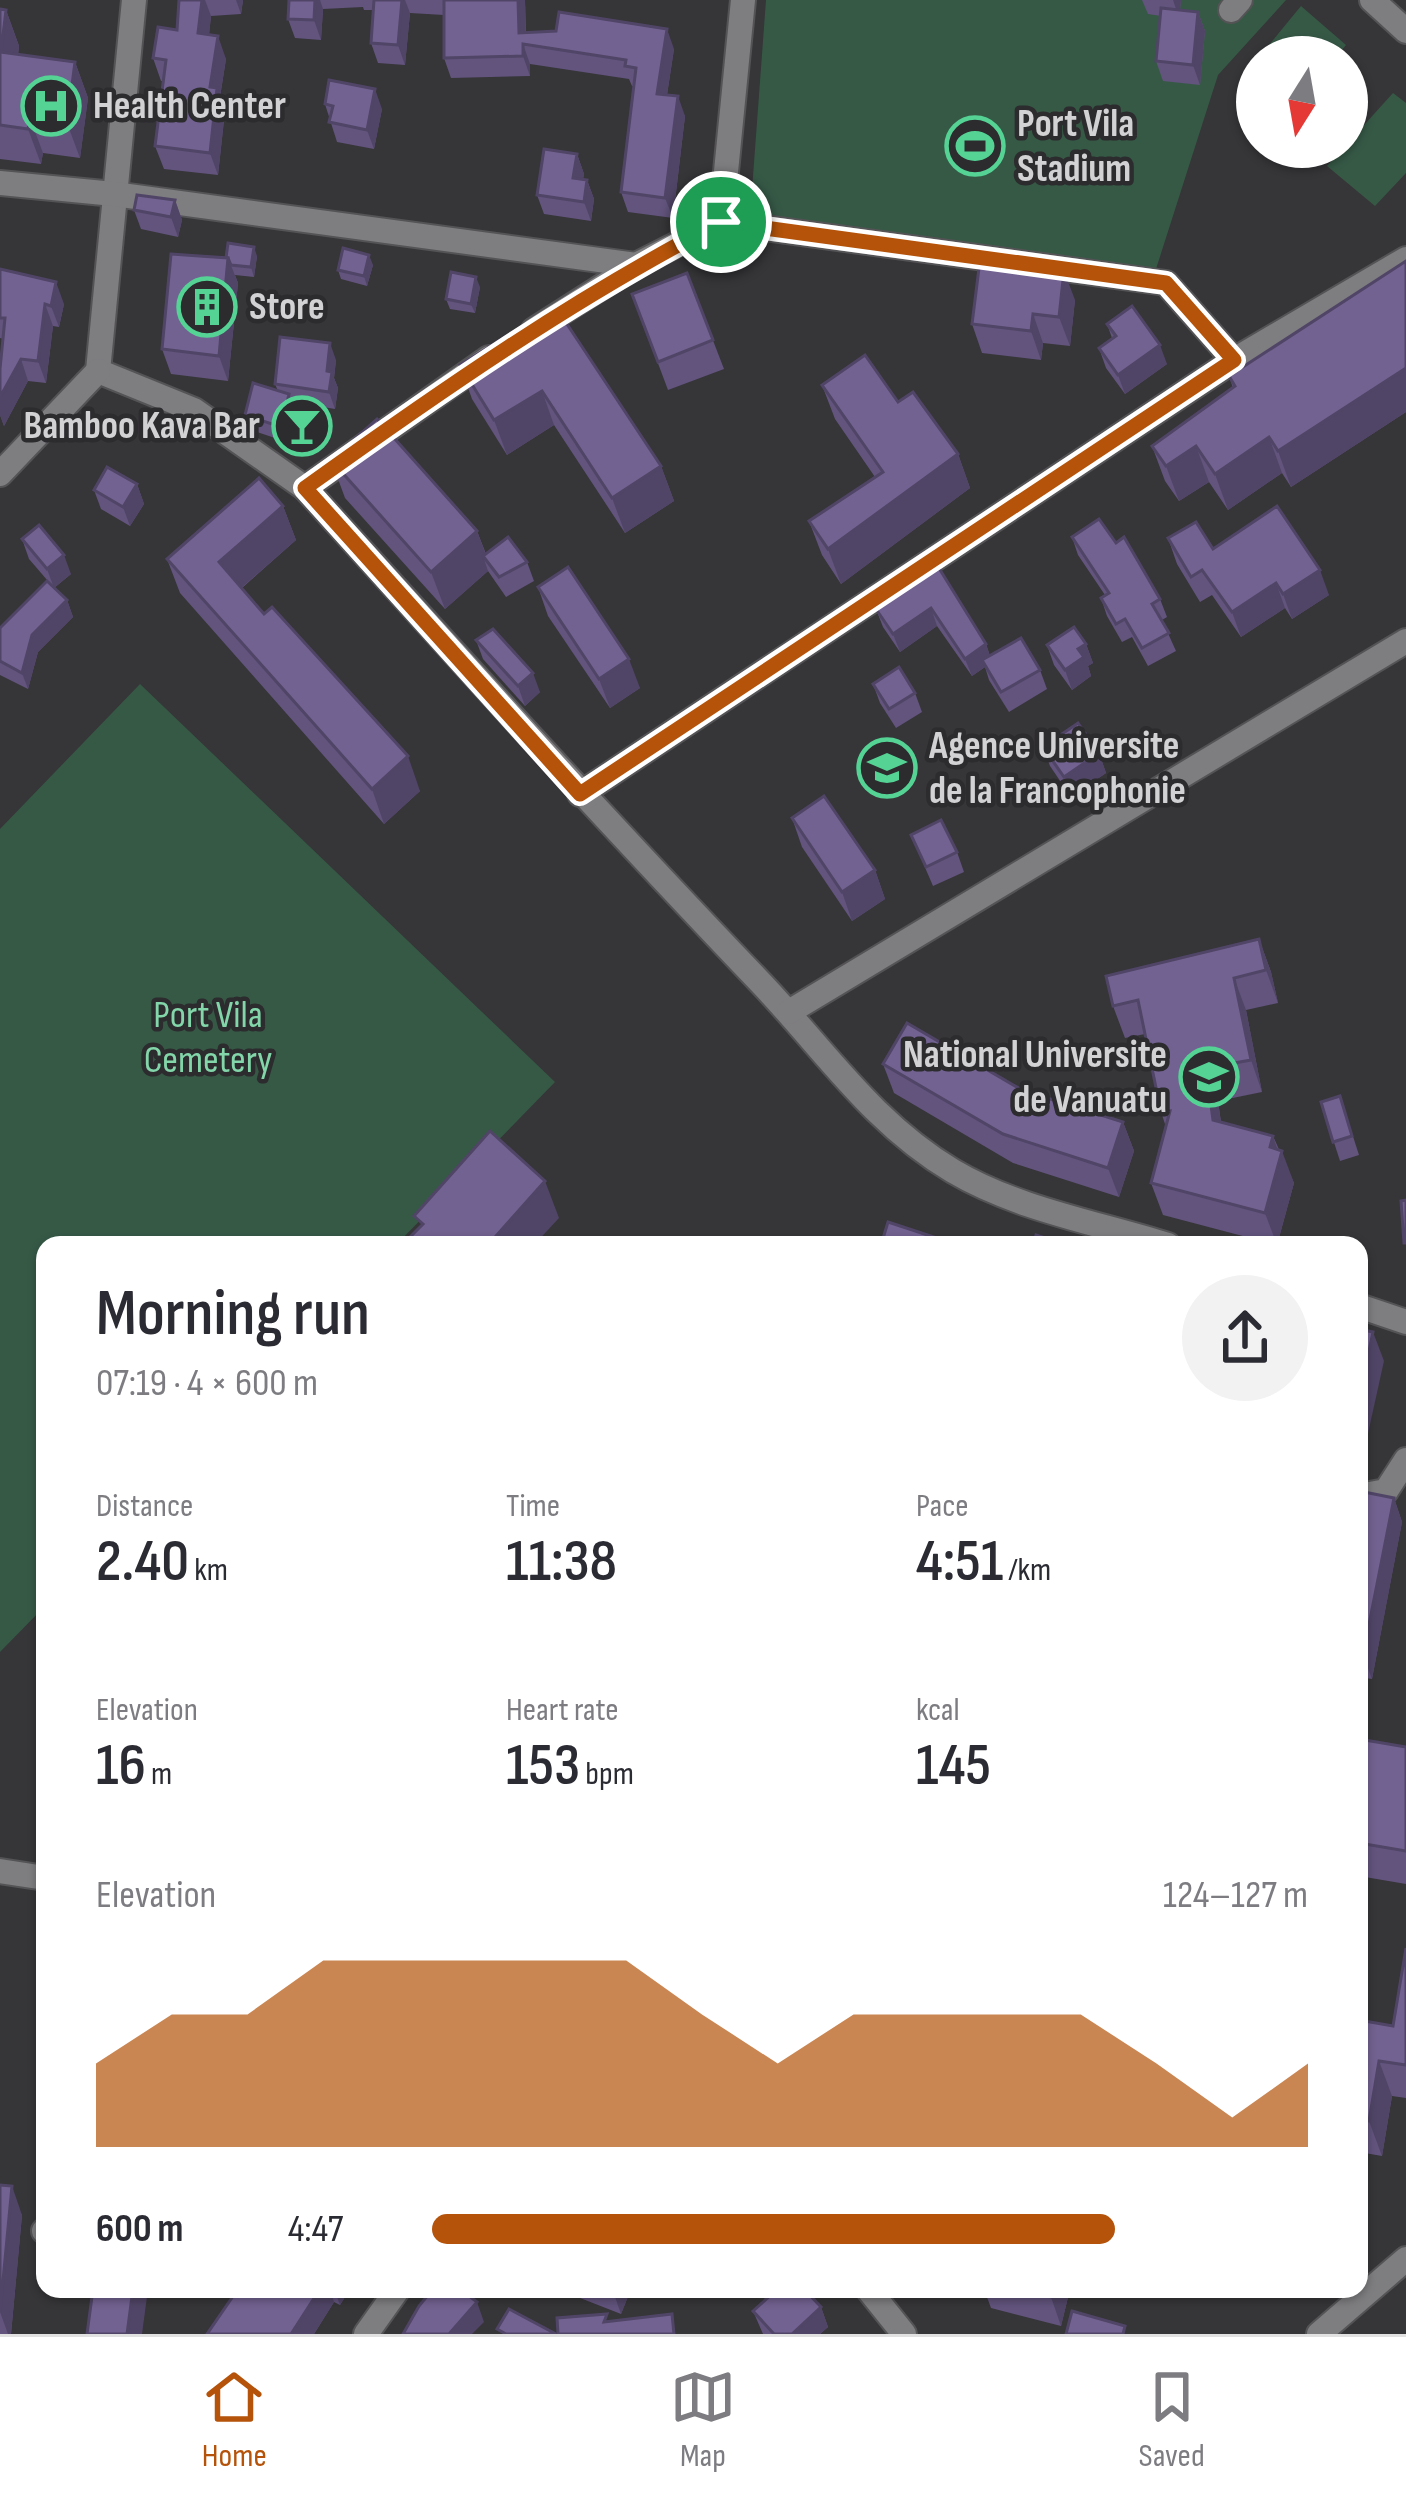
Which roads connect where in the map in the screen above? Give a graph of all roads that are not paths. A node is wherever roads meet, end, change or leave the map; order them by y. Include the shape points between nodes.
1 (134, 0) edge
2 (743, 0) edge
3 (1372, 0) edge
4 (1406, 31) edge
5 (0, 183) edge
6 (114, 194) junction
7 (721, 222) junction
8 (1406, 259) edge
9 (636, 266) junction
10 (1234, 360) junction
11 (98, 371) junction
12 (0, 473) edge
13 (305, 488) junction
14 (1406, 641) edge
15 (580, 794) junction
16 (789, 1012) junction
17 (1138, 1236) edge
18 (1368, 1309) edge
19 (1406, 1322) edge
20 (1406, 1460) edge
21 (1368, 1494) edge
22 (0, 1871) edge
23 (36, 1877) edge
24 (1406, 2259) edge
25 (1368, 2292) edge
26 (392, 2298) edge
27 (875, 2298) edge
28 (1361, 2298) edge
29 (366, 2334) edge
30 (904, 2334) edge
31 (1319, 2334) edge

1 - 6 street
2 - 7 street
3 - 4 street
5 - 6 street
6 - 9 street
6 - 11 street
7 - 9 street
7 - 10 street via 1166,283
8 - 10 street
9 - 13 street
10 - 15 street
11 - 12 street
11 - 13 street via 194,410
13 - 15 street
14 - 16 street
15 - 16 street
16 - 17 street via 864,1104 957,1174
18 - 19 street
20 - 21 street via 1386,1491
22 - 23 street
24 - 25 street
26 - 29 street
27 - 30 street
28 - 31 street

